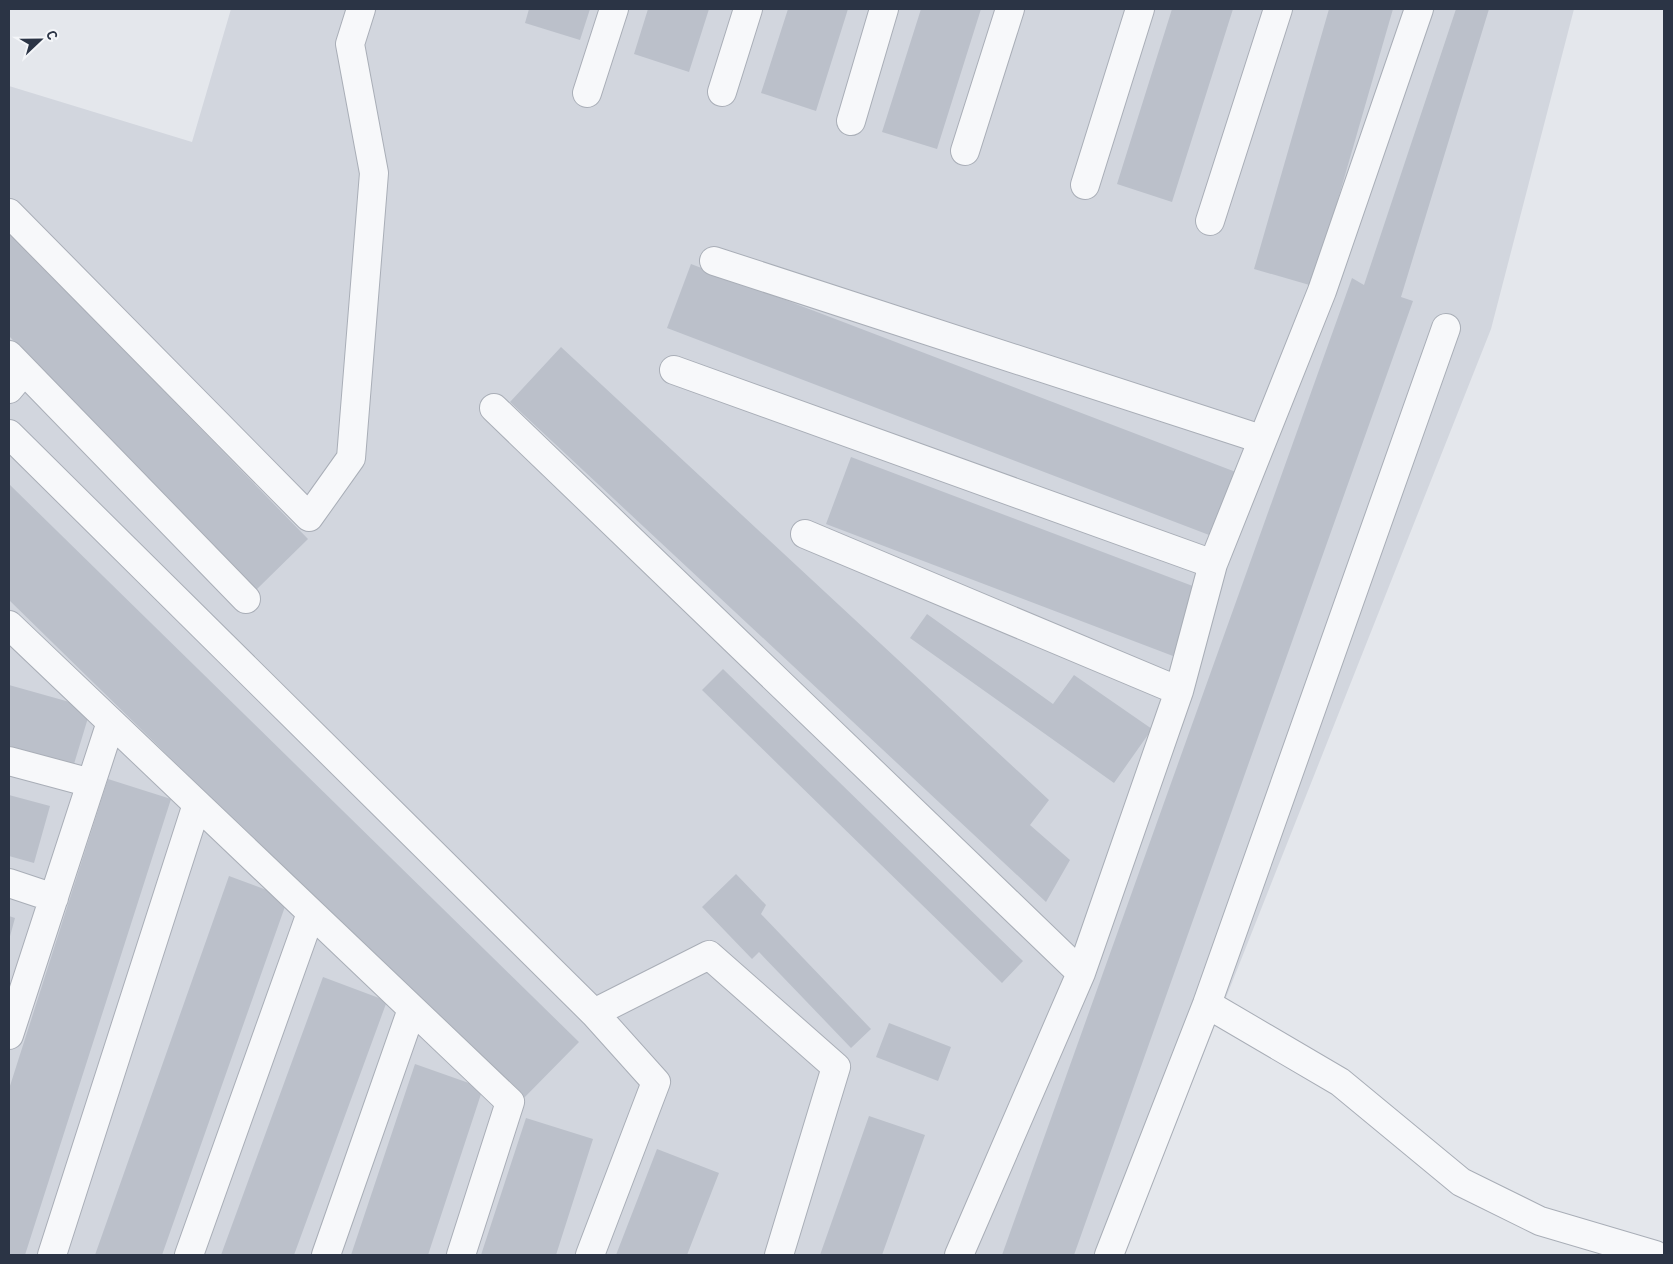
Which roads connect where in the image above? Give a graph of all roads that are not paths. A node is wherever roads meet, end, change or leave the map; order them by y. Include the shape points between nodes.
1 (360, 9) edge
2 (614, 9) edge
3 (748, 9) edge
4 (884, 9) edge
5 (1010, 9) edge
6 (1140, 9) edge
7 (1278, 9) edge
8 (1419, 9) edge
9 (722, 92) dead end
10 (586, 93) dead end
11 (850, 121) dead end
12 (965, 152) dead end
13 (1085, 186) dead end
14 (9, 213) edge
15 (1210, 221) dead end
16 (714, 260) dead end
17 (1446, 328) dead end
18 (674, 370) dead end
19 (14, 372) edge
20 (494, 408) dead end
21 (9, 434) edge
22 (1262, 439) junction
23 (804, 534) dead end
24 (1213, 564) junction
25 (246, 599) dead end
26 (9, 625) edge
27 (1179, 691) junction
28 (111, 722) junction
29 (9, 761) edge
30 (91, 784) junction
31 (197, 804) junction
32 (9, 883) edge
33 (54, 898) junction
34 (311, 913) junction
35 (1081, 973) junction
36 (1207, 1004) junction
37 (13, 1007) edge
38 (412, 1009) junction
39 (594, 1013) junction
40 (9, 1034) edge
41 (52, 1255) edge
42 (188, 1255) edge
43 (326, 1255) edge
44 (461, 1255) edge
45 (590, 1255) edge
46 (779, 1255) edge
47 (959, 1255) edge
48 (1109, 1255) edge
49 (1655, 1255) edge

1 - 14 lane via 350,44 374,173 351,458 308,517
2 - 10 lane
3 - 9 lane
4 - 11 lane
5 - 12 lane
6 - 13 lane
7 - 15 lane
8 - 22 lane via 1322,291
16 - 22 lane
17 - 36 lane
18 - 24 lane
19 - 25 lane
20 - 35 lane
21 - 39 lane
22 - 24 lane
23 - 27 lane
24 - 27 lane
26 - 28 lane
27 - 35 lane
28 - 30 lane
28 - 31 lane
29 - 30 lane
30 - 33 lane
31 - 34 lane
31 - 41 lane
32 - 33 lane
33 - 37 lane
34 - 38 lane
34 - 42 lane
35 - 47 lane
36 - 48 lane
36 - 49 lane via 1340,1082 1461,1182 1540,1221
37 - 40 lane
38 - 43 lane
38 - 44 lane via 510,1102
39 - 45 lane via 656,1082
39 - 46 lane via 710,955 836,1067

